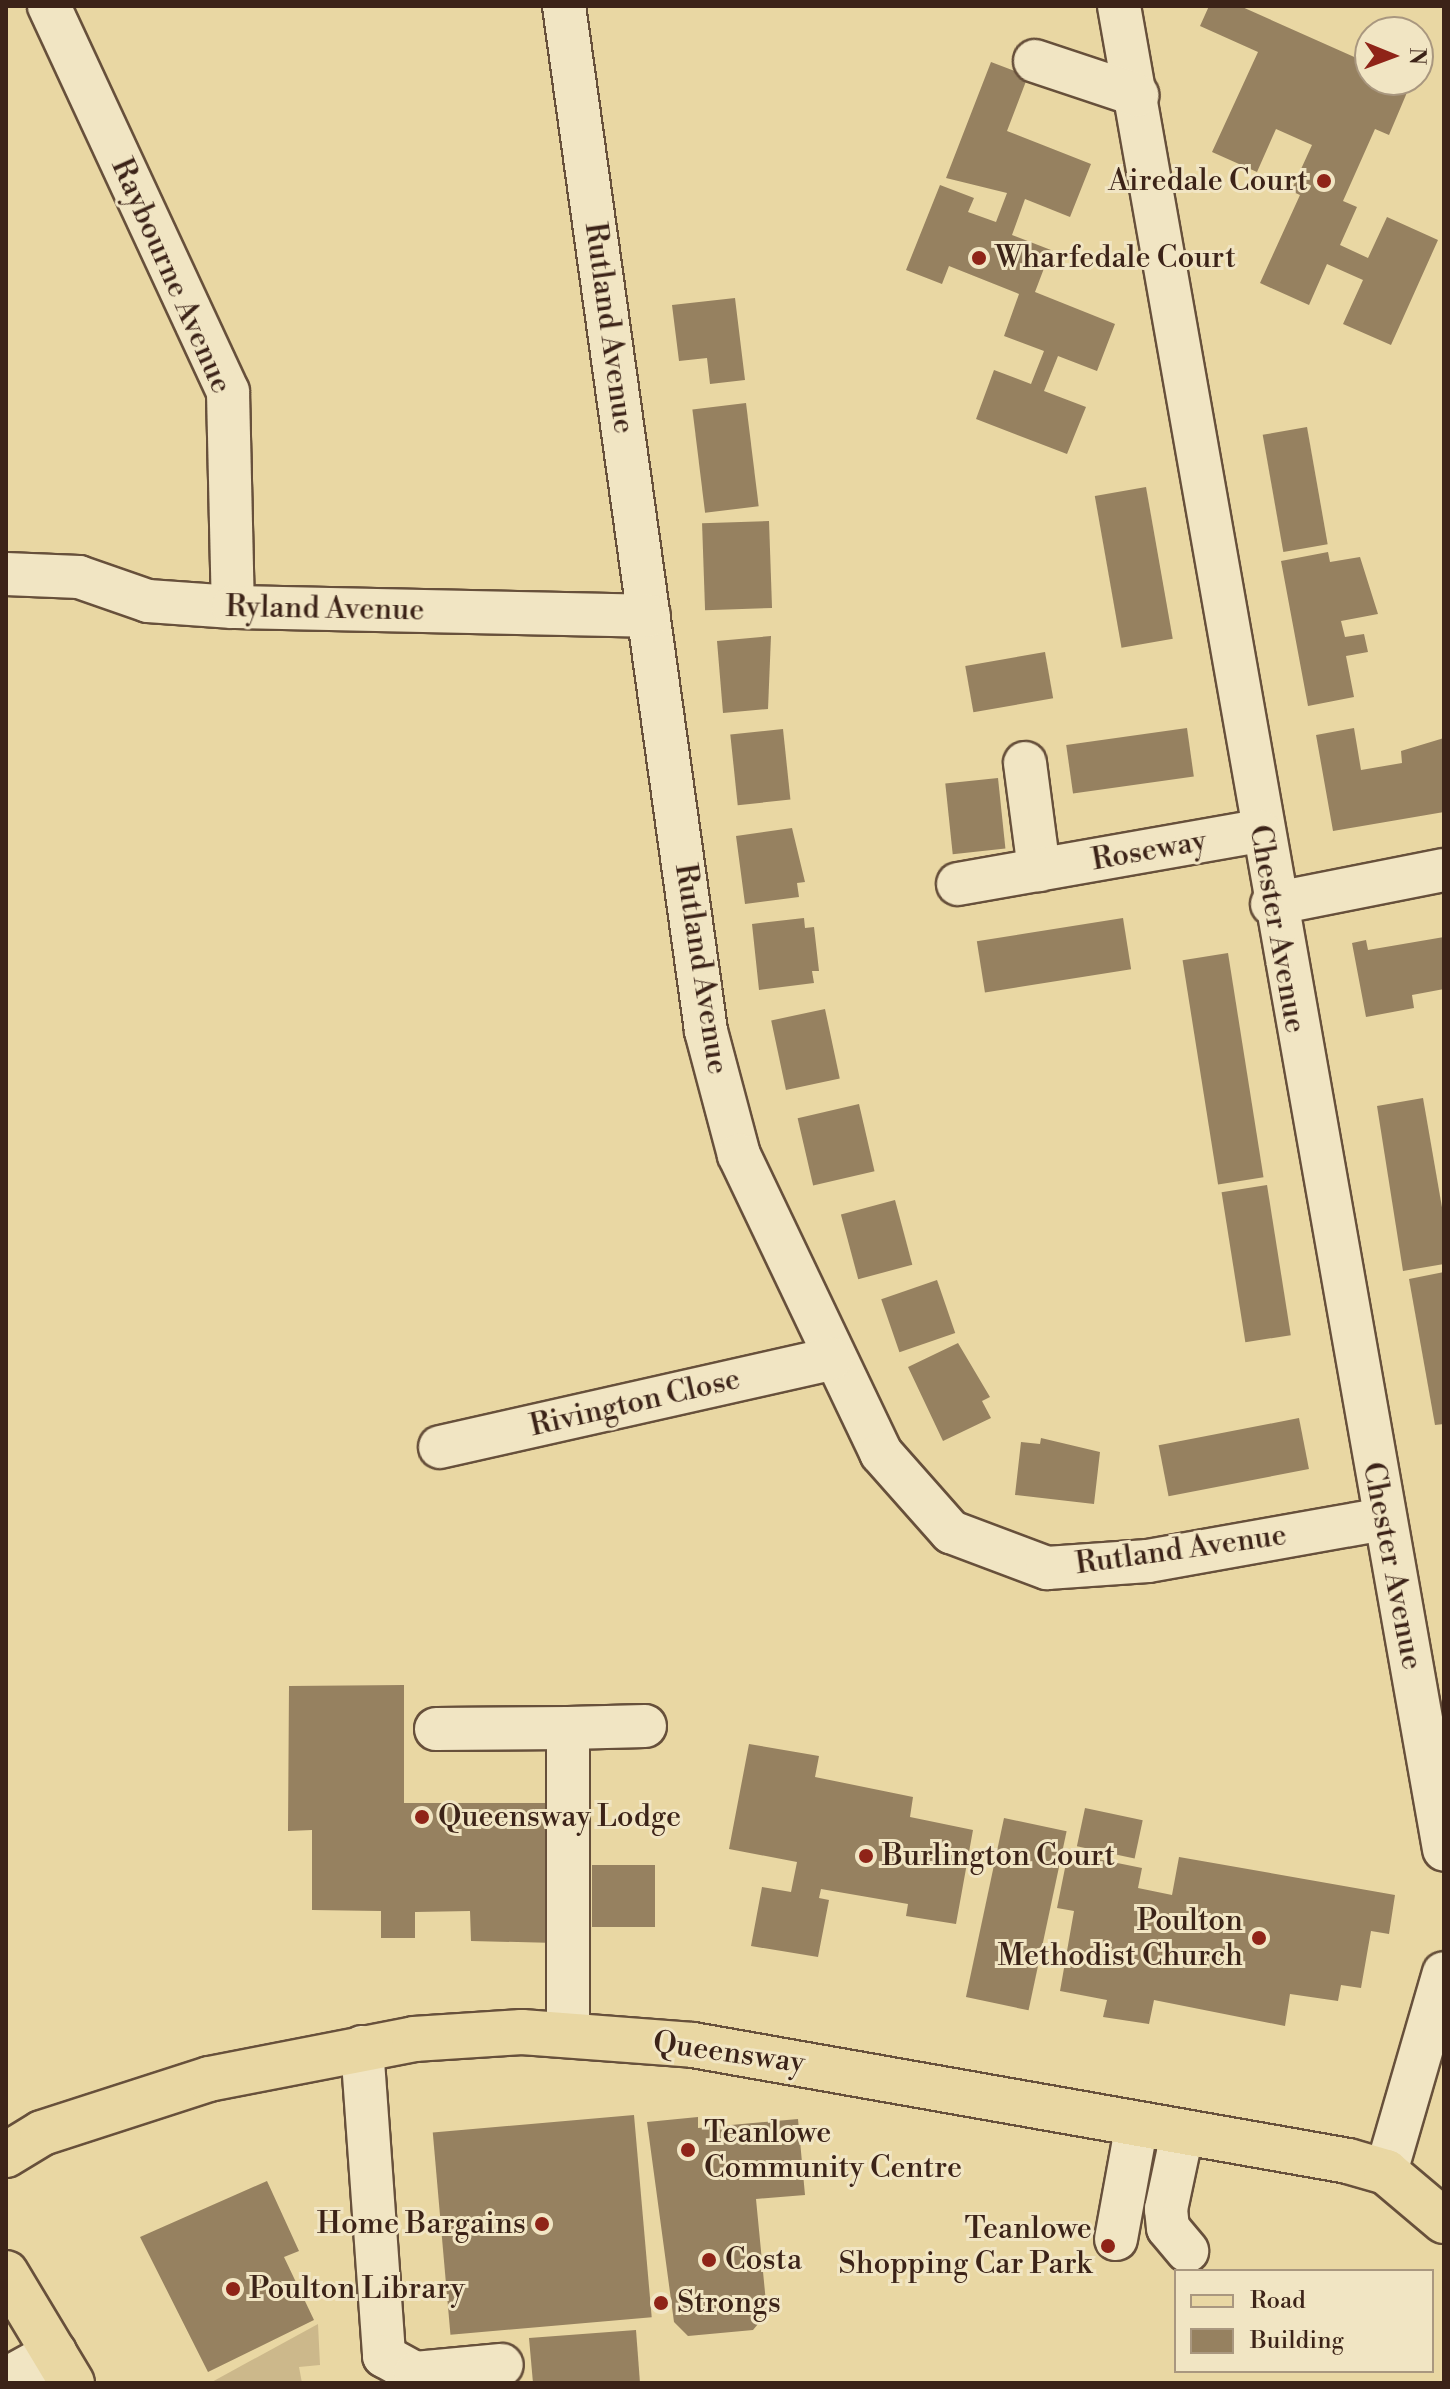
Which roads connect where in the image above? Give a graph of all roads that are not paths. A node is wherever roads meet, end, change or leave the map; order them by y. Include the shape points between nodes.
1 (49, 6) edge
2 (564, 6) edge
3 (1119, 6) edge
4 (1035, 61) dead end
5 (1137, 95) junction
6 (6, 574) edge
7 (233, 607) junction
8 (649, 616) junction
9 (1025, 763) dead end
10 (1259, 831) junction
11 (1039, 870) junction
12 (1444, 870) edge
13 (958, 884) dead end
14 (1272, 904) junction
15 (831, 1359) junction
16 (440, 1447) dead end
17 (1383, 1519) junction
18 (645, 1726) dead end
19 (568, 1728) junction
20 (436, 1729) dead end
21 (1444, 1850) edge
22 (1444, 1973) edge
23 (568, 2034) junction
24 (362, 2047) junction
25 (1137, 2124) junction
26 (1182, 2134) junction
27 (6, 2155) edge
28 (1386, 2172) junction
29 (1444, 2221) edge
30 (1116, 2239) dead end
31 (1187, 2251) dead end
32 (6, 2273) edge
33 (502, 2365) dead end
34 (62, 2373) edge
35 (6, 2379) edge

1 - 7 street, Raybourne Avenue via 228,392
2 - 8 street, Rutland Avenue
3 - 5 street, Chester Avenue
4 - 5 street
5 - 10 street, Chester Avenue
6 - 7 street, Ryland Avenue via 79,577 148,601
7 - 8 street, Ryland Avenue
8 - 15 street, Rutland Avenue via 706,1031 739,1155
9 - 11 street
10 - 11 street, Roseway
10 - 14 street, Chester Avenue
11 - 13 street, Roseway
12 - 14 street
14 - 17 street, Chester Avenue
15 - 16 street, Rivington Close
15 - 17 street, Rutland Avenue via 881,1453 951,1532 1047,1568 1148,1561
17 - 21 street, Chester Avenue
18 - 19 street
19 - 20 street
19 - 23 street
22 - 28 street
23 - 24 main road, Queensway via 478,2033
23 - 25 main road, Queensway via 693,2045
24 - 27 main road, Queensway via 209,2079 42,2133
24 - 33 street via 384,2356 415,2373
25 - 26 main road, Queensway
25 - 30 street
26 - 28 main road, Queensway
26 - 31 street via 1166,2209 1168,2228
28 - 29 main road, Queensway
32 - 34 main road
34 - 35 street

